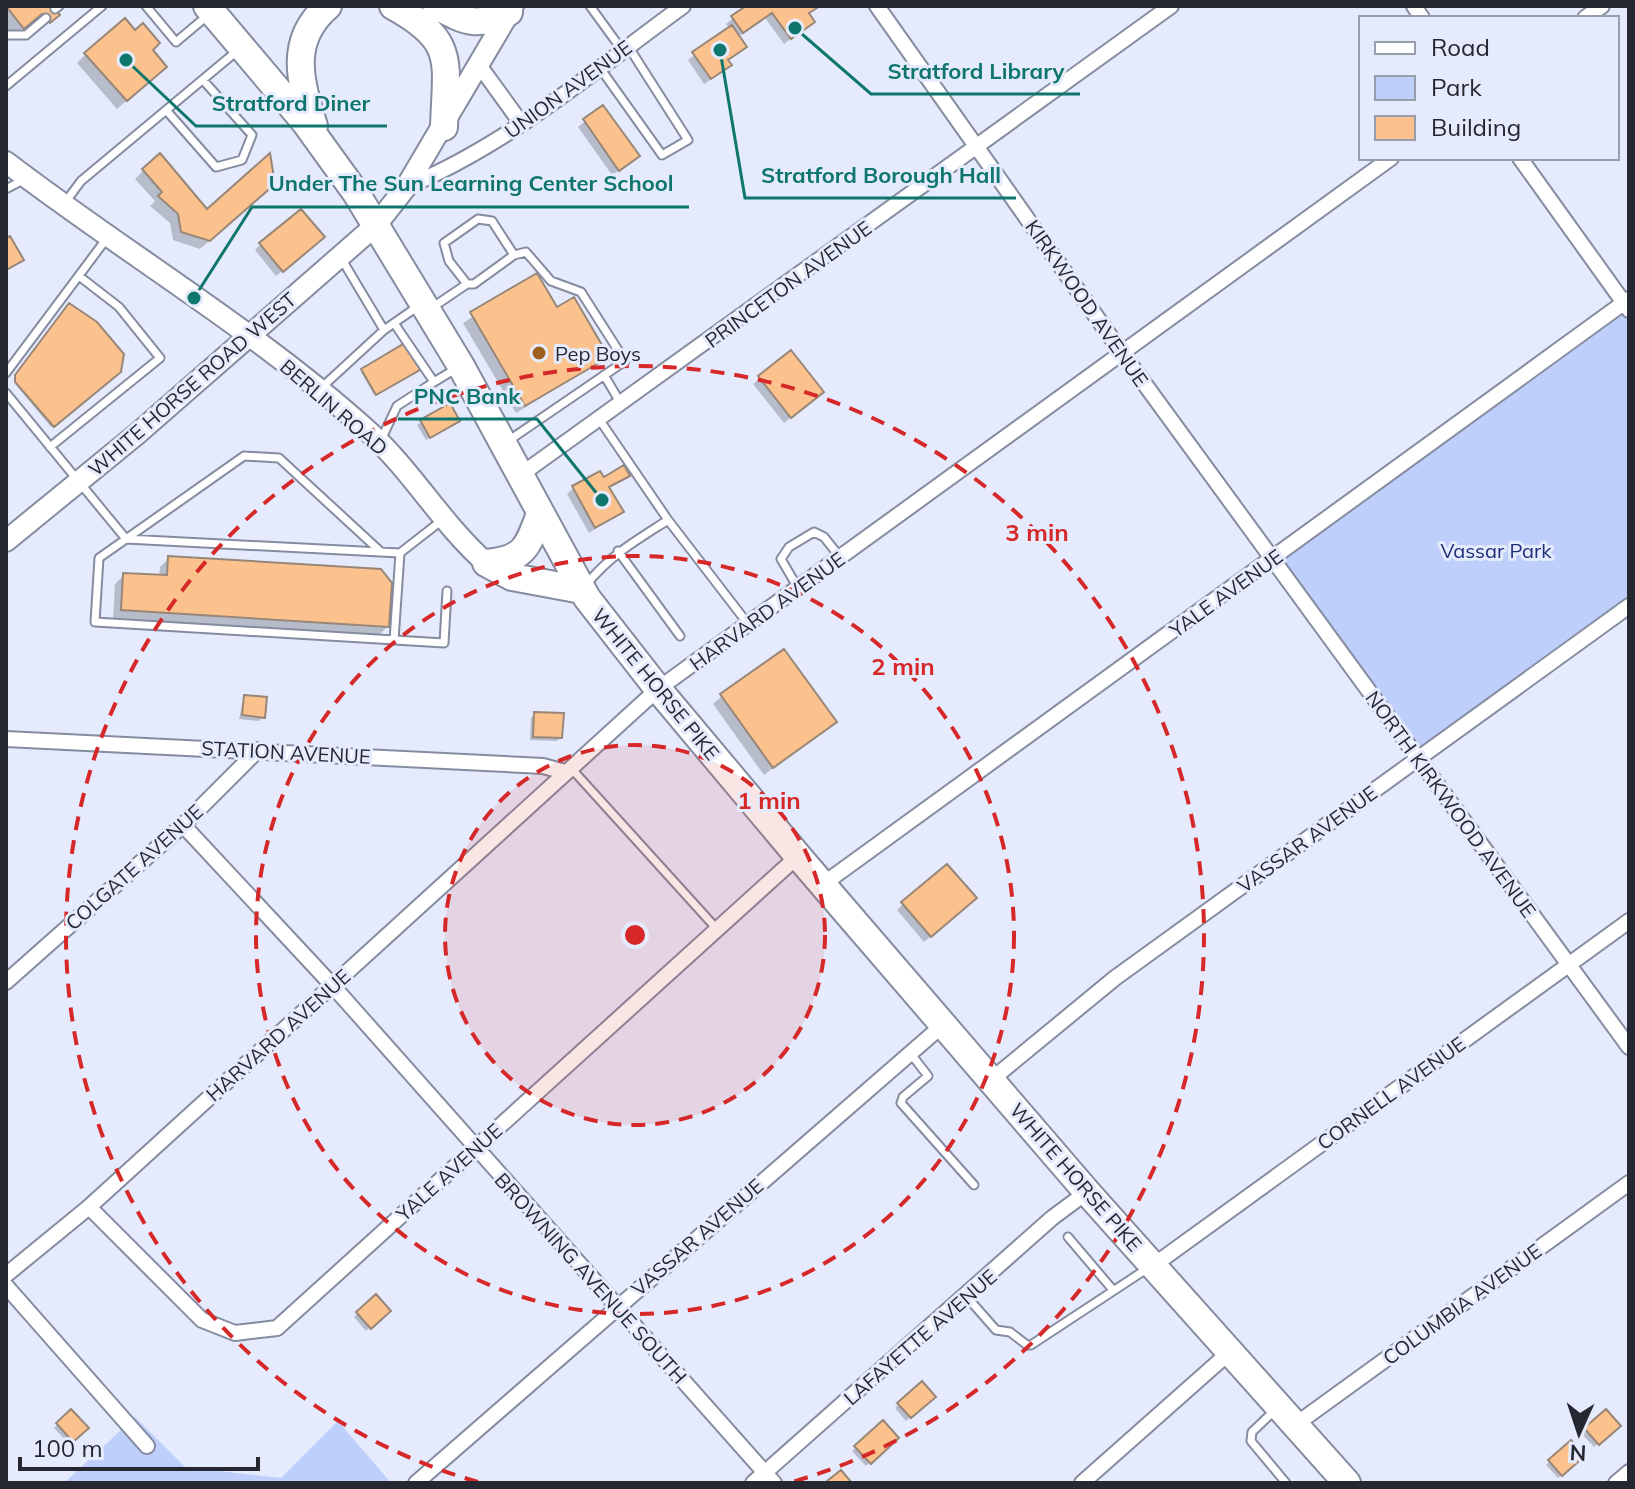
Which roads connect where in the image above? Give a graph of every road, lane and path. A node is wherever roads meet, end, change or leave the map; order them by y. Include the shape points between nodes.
1 (102, 6) edge
2 (146, 6) edge
3 (328, 6) edge
4 (393, 6) edge
5 (436, 6) edge
6 (590, 6) edge
7 (683, 6) edge
8 (877, 6) edge
9 (1171, 6) edge
10 (92, 9) edge
11 (209, 9) edge
12 (511, 9) edge
13 (46, 18) dead end
14 (6, 37) edge
15 (242, 47) junction
16 (625, 48) junction
17 (479, 65) junction
18 (599, 67) junction
19 (203, 80) junction
20 (8, 81) edge
21 (166, 110) junction
22 (521, 123) junction
23 (444, 127) junction
24 (318, 141) junction
25 (977, 148) junction
26 (1388, 160) edge
27 (1521, 160) edge
28 (6, 162) edge
29 (25, 179) junction
30 (406, 187) junction
31 (6, 189) edge
32 (64, 204) junction
33 (376, 225) junction
34 (109, 236) junction
35 (514, 255) junction
36 (340, 257) junction
37 (79, 276) junction
38 (467, 284) junction
39 (1627, 304) edge
40 (425, 307) junction
41 (394, 323) junction
42 (384, 330) junction
43 (248, 336) junction
44 (1122, 353) junction
45 (461, 366) junction
46 (6, 373) edge
47 (604, 375) junction
48 (434, 382) junction
49 (319, 390) junction
50 (6, 393) edge
51 (621, 403) junction
52 (599, 419) junction
53 (380, 444) junction
54 (503, 445) junction
55 (50, 447) junction
56 (519, 476) junction
57 (79, 482) junction
58 (540, 514) junction
59 (443, 520) junction
60 (668, 520) junction
61 (126, 539) junction
62 (6, 541) edge
63 (618, 551) junction
64 (381, 552) junction
65 (400, 553) junction
66 (840, 557) junction
67 (1272, 560) junction
68 (486, 563) junction
69 (798, 588) junction
70 (582, 590) junction
71 (447, 591) dead end
72 (1629, 606) edge
73 (748, 624) junction
74 (680, 636) dead end
75 (394, 640) junction
76 (658, 689) junction
77 (6, 739) edge
78 (258, 750) junction
79 (1418, 759) junction
80 (568, 770) junction
81 (183, 825) junction
82 (798, 856) junction
83 (822, 885) junction
84 (1629, 921) edge
85 (716, 928) junction
86 (1569, 965) junction
87 (6, 982) edge
88 (332, 985) junction
89 (944, 1024) junction
90 (1629, 1047) edge
91 (911, 1053) junction
92 (991, 1080) junction
93 (475, 1149) junction
94 (1629, 1183) edge
95 (974, 1185) dead end
96 (1087, 1192) junction
97 (89, 1207) junction
98 (1068, 1237) dead end
99 (1154, 1265) junction
100 (6, 1275) edge
101 (6, 1286) edge
102 (1113, 1290) junction
103 (967, 1297) junction
104 (617, 1306) junction
105 (1232, 1350) junction
106 (1287, 1415) junction
107 (147, 1446) dead end
108 (1629, 1472) edge
109 (764, 1480) edge
110 (416, 1483) edge
111 (1082, 1483) edge
112 (1286, 1483) edge
113 (1347, 1483) edge
114 (1616, 1483) edge

1 - 10 lane
2 - 11 lane via 176,42
3 - 24 highway via 304,34 301,52 302,89
4 - 23 highway via 421,22 443,51
5 - 12 highway via 475,23
6 - 16 lane
7 - 16 street, UNION AVENUE
8 - 25 street, KIRKWOOD AVENUE
9 - 25 street, PRINCETON AVENUE
10 - 20 lane
11 - 15 highway, WHITE HORSE PIKE
12 - 17 main road, WHITE HORSE ROAD WEST
13 - 14 lane via 26,35
15 - 19 lane
15 - 24 highway, WHITE HORSE PIKE
16 - 18 street, UNION AVENUE
16 - 18 lane via 688,140 662,155
17 - 22 street
17 - 23 main road, WHITE HORSE ROAD WEST
18 - 22 street, UNION AVENUE
19 - 21 lane
19 - 21 lane via 252,135 242,160 216,167
21 - 32 lane via 81,181
22 - 30 street, UNION AVENUE via 447,170
23 - 30 main road, WHITE HORSE ROAD WEST
24 - 33 highway, WHITE HORSE PIKE
25 - 44 street, KIRKWOOD AVENUE
25 - 51 street, PRINCETON AVENUE
26 - 44 street, HARVARD AVENUE
27 - 39 street
28 - 29 main road, BERLIN ROAD
29 - 31 lane
29 - 32 main road, BERLIN ROAD
30 - 33 main road, WHITE HORSE ROAD WEST
32 - 34 main road, BERLIN ROAD
33 - 36 main road, WHITE HORSE ROAD WEST
33 - 40 highway, WHITE HORSE PIKE
34 - 37 lane
34 - 43 main road, BERLIN ROAD
35 - 38 lane
35 - 38 lane via 492,221 478,219 444,243 449,261
35 - 47 lane via 526,252 551,281 581,292 625,361
36 - 42 lane
36 - 43 main road, WHITE HORSE ROAD WEST
37 - 46 lane
37 - 55 lane via 119,307 160,358
38 - 40 lane
39 - 67 street, YALE AVENUE
40 - 41 lane
40 - 45 highway, WHITE HORSE PIKE
41 - 42 lane
41 - 48 lane
42 - 49 lane
43 - 49 main road, BERLIN ROAD
43 - 57 main road, WHITE HORSE ROAD WEST
44 - 66 street, HARVARD AVENUE
44 - 67 street, KIRKWOOD AVENUE
45 - 48 lane
45 - 54 highway, WHITE HORSE PIKE
47 - 51 lane
47 - 54 lane
48 - 53 lane via 397,406
49 - 53 main road, BERLIN ROAD
50 - 55 lane
51 - 52 street, PRINCETON AVENUE
52 - 56 street, PRINCETON AVENUE
52 - 60 lane
53 - 59 main road, BERLIN ROAD
54 - 56 highway, WHITE HORSE PIKE
55 - 57 lane
56 - 58 highway, WHITE HORSE PIKE
57 - 61 lane
57 - 62 main road, WHITE HORSE ROAD WEST
58 - 68 highway via 524,551
58 - 70 highway, WHITE HORSE PIKE
59 - 65 lane
59 - 68 main road, BERLIN ROAD
60 - 63 lane
60 - 73 lane
61 - 64 lane
61 - 64 lane via 244,456 279,458
61 - 75 lane via 99,558 95,622
63 - 70 lane
63 - 74 lane
64 - 65 lane
65 - 75 lane
66 - 69 street, HARVARD AVENUE
66 - 69 lane via 814,532 789,547 781,559
67 - 79 street, NORTH KIRKWOOD AVENUE
67 - 83 street, YALE AVENUE
68 - 70 highway via 512,577
69 - 73 street, HARVARD AVENUE
70 - 76 highway, WHITE HORSE PIKE
71 - 75 lane via 444,643
72 - 79 street, VASSAR AVENUE
73 - 76 street, HARVARD AVENUE
76 - 80 street, HARVARD AVENUE
76 - 82 highway, WHITE HORSE PIKE
77 - 78 street, STATION AVENUE
78 - 80 street, STATION AVENUE
78 - 81 street, COLGATE AVENUE
79 - 86 street, NORTH KIRKWOOD AVENUE
79 - 92 street, VASSAR AVENUE via 1115,978
80 - 85 lane
80 - 88 street, HARVARD AVENUE
81 - 87 street, COLGATE AVENUE
81 - 88 street, BROWNING AVENUE SOUTH
82 - 83 highway, WHITE HORSE PIKE
82 - 85 street, YALE AVENUE
83 - 89 highway, WHITE HORSE PIKE
84 - 86 street, CORNELL AVENUE
85 - 93 street, YALE AVENUE
86 - 90 street, NORTH KIRKWOOD AVENUE
86 - 99 street, CORNELL AVENUE
88 - 93 street, BROWNING AVENUE SOUTH
88 - 97 street, HARVARD AVENUE
89 - 91 street, VASSAR AVENUE
89 - 92 highway, WHITE HORSE PIKE
91 - 95 lane via 928,1076 901,1103
91 - 104 street, VASSAR AVENUE
92 - 96 highway, WHITE HORSE PIKE
93 - 97 street, YALE AVENUE via 277,1328 235,1333 202,1320
93 - 104 street, BROWNING AVENUE SOUTH
94 - 106 street, COLUMBIA AVENUE
96 - 99 highway, WHITE HORSE PIKE
96 - 103 street, LAFAYETTE AVENUE
97 - 100 street, HARVARD AVENUE
98 - 102 lane
99 - 102 lane
99 - 105 highway, WHITE HORSE PIKE
101 - 107 street
102 - 103 lane via 1031,1345 996,1330
103 - 109 street, LAFAYETTE AVENUE
104 - 109 street, BROWNING AVENUE SOUTH
104 - 110 street, VASSAR AVENUE
105 - 106 highway, WHITE HORSE PIKE
105 - 111 street
106 - 112 lane via 1252,1432 1251,1441
106 - 113 highway, WHITE HORSE PIKE
108 - 114 street

